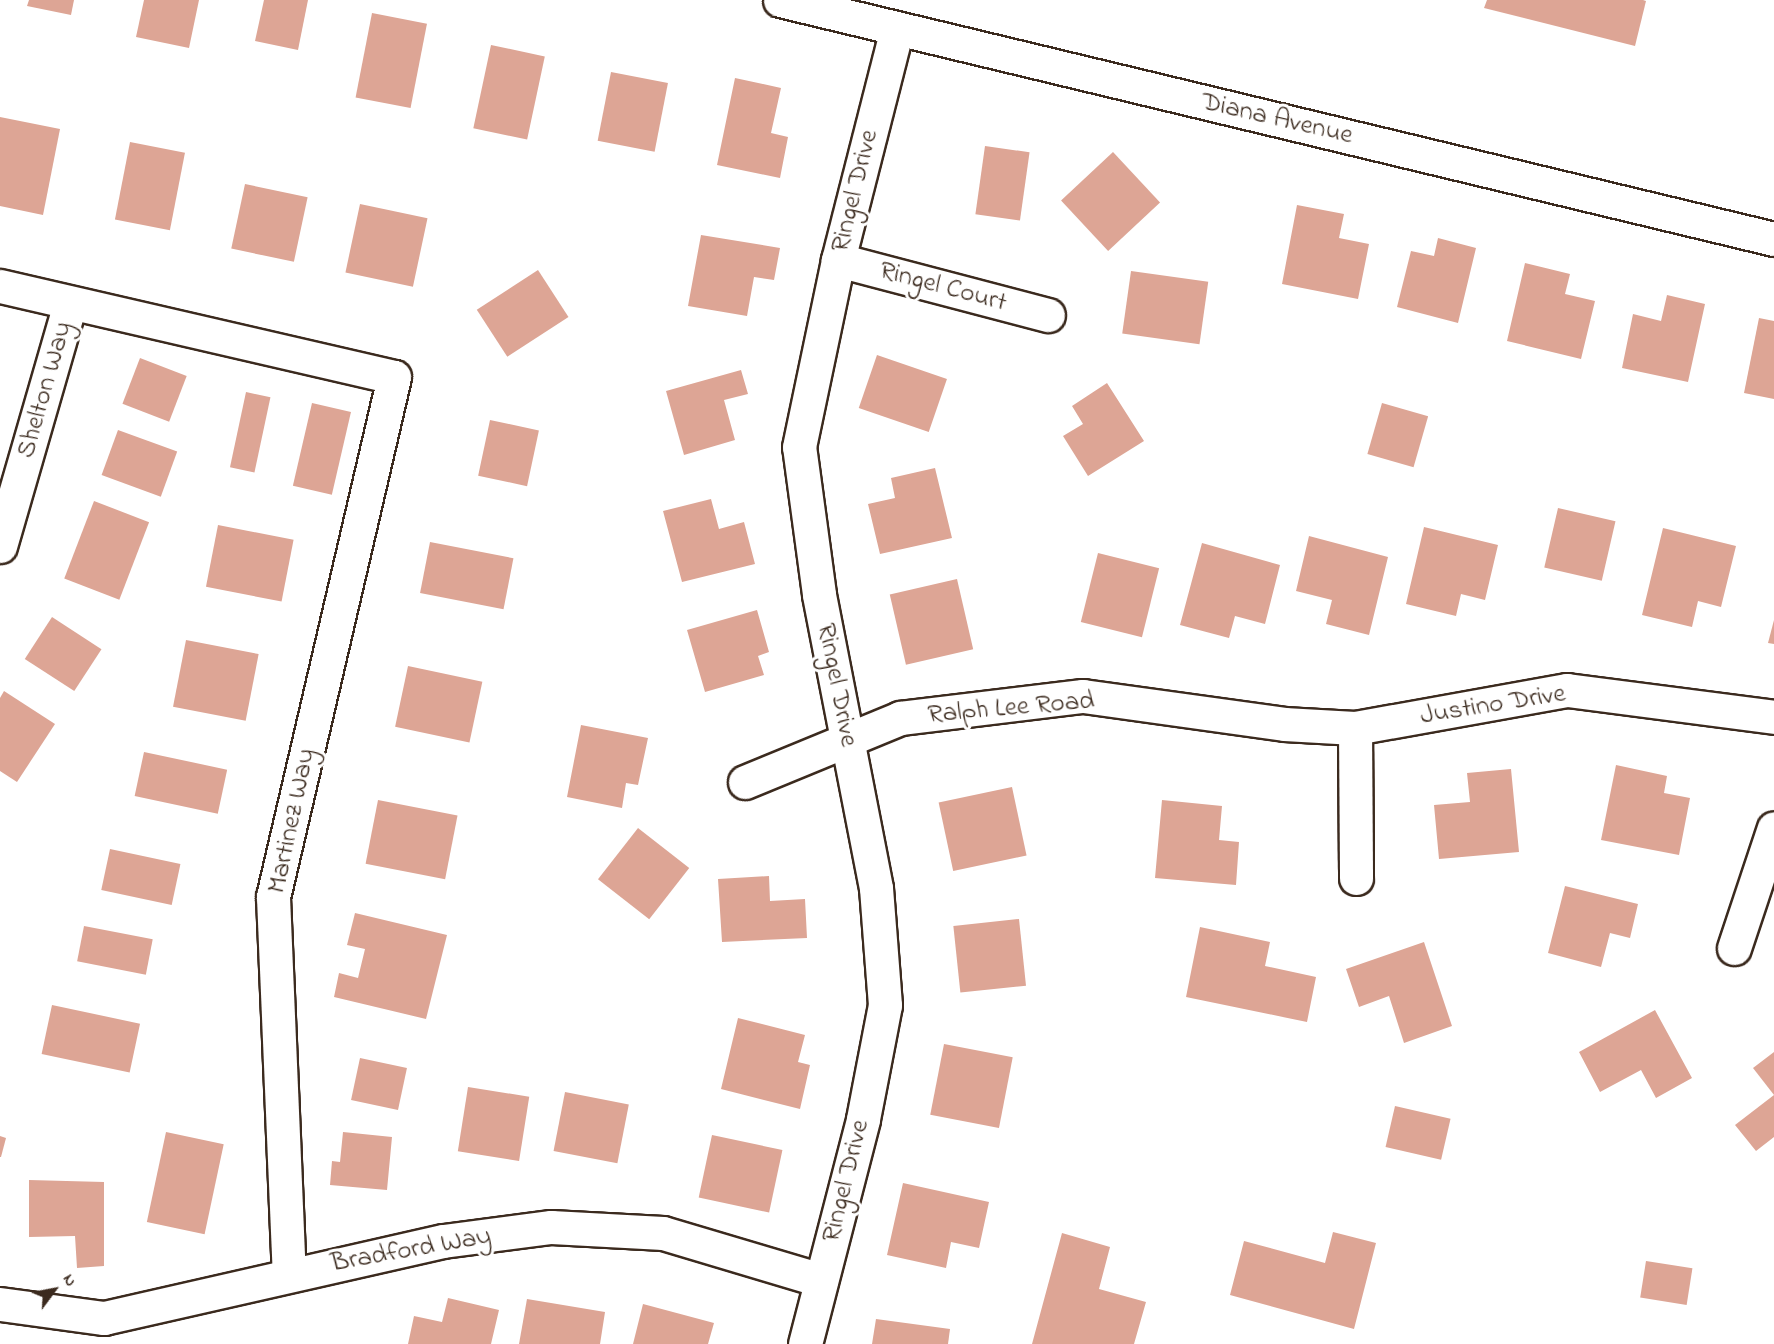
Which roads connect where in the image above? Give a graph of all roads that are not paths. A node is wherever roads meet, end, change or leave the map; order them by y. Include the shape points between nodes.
1 (780, 0) edge
2 (897, 28) junction
3 (1774, 239) edge
4 (838, 260) junction
5 (0, 286) edge
6 (70, 303) junction
7 (1048, 315) dead end
8 (0, 546) edge
9 (1774, 717) edge
10 (1284, 724) joint
11 (1355, 728) junction
12 (848, 738) junction
13 (745, 782) dead end
14 (1774, 828) edge
15 (1356, 878) dead end
16 (1734, 948) dead end
17 (289, 1274) junction
18 (820, 1280) junction
19 (0, 1304) edge
20 (104, 1331) edge
21 (805, 1344) edge

1 - 2 street, Diana Avenue
2 - 3 street, Diana Avenue
2 - 4 street, Ringel Drive
4 - 7 street, Ringel Court
4 - 12 street, Ringel Drive via 799,447 819,594
5 - 6 street
6 - 8 street, Shelton Way
6 - 17 street, Martinez Way via 394,377 273,897
9 - 11 street, Justino Drive via 1567,690
10 - 11 street, Justino Drive
10 - 12 street, Ralph Lee Road via 1083,696 900,718
11 - 15 street
12 - 13 street, Ralph Lee Road
12 - 18 street, Ringel Drive via 876,888 885,1005 863,1119
14 - 16 street
17 - 18 street, Bradford Way via 443,1241 551,1227 663,1233
17 - 20 street, Bradford Way
18 - 21 street, Ringel Drive
19 - 20 street, Bradford Way

